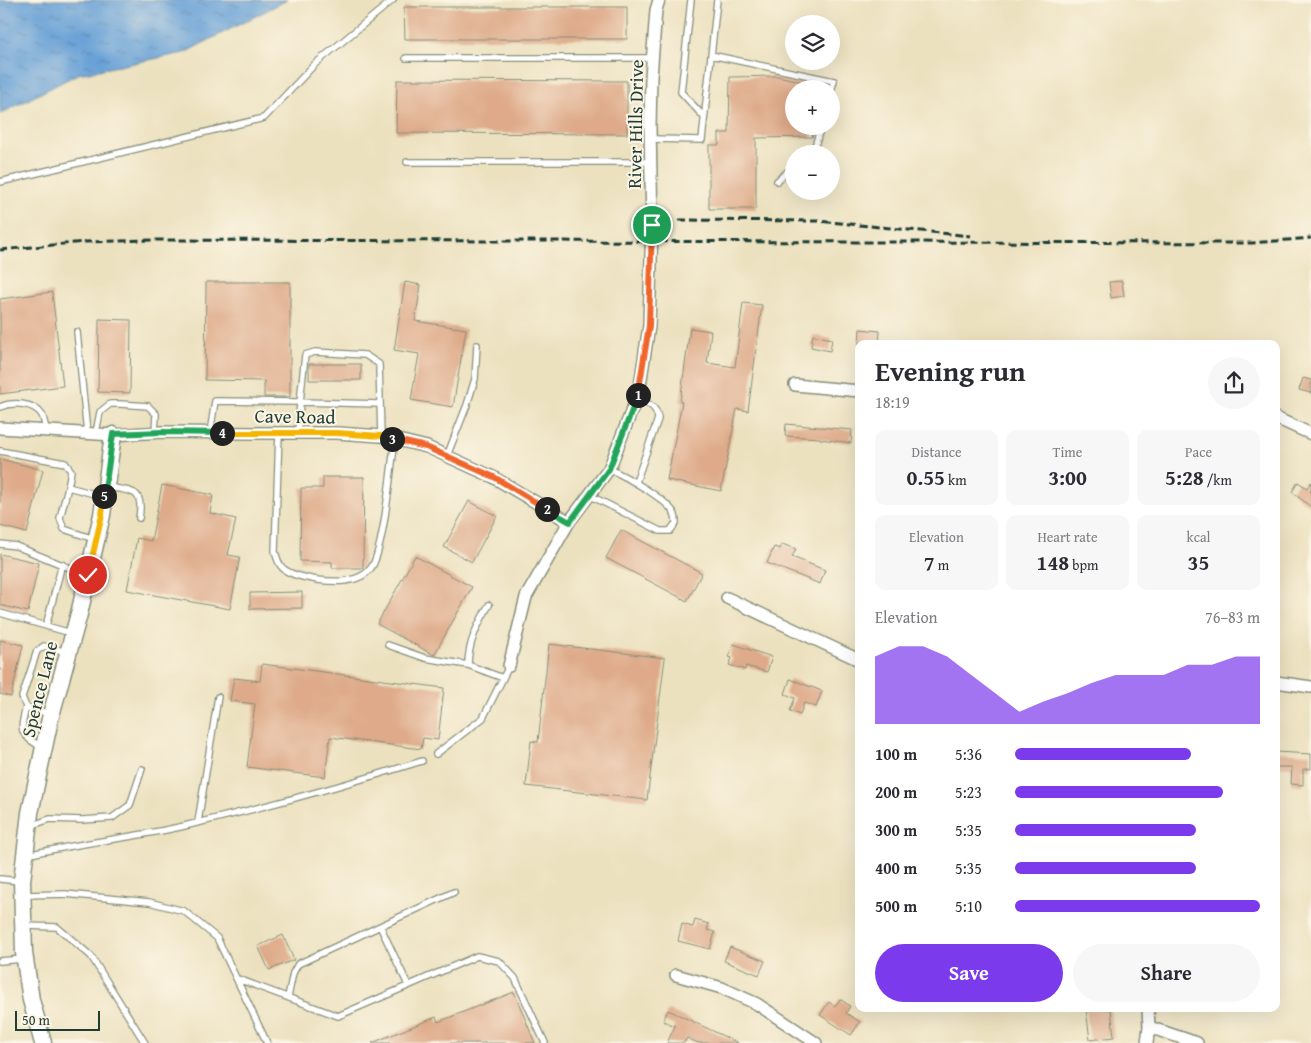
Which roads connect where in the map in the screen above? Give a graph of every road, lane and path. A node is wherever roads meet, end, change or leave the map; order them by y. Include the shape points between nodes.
1 (393, 0) edge
2 (658, 0) edge
3 (691, 0) edge
4 (716, 0) edge
5 (711, 55) junction
6 (406, 58) dead end
7 (652, 58) junction
8 (829, 80) edge
9 (704, 117) junction
10 (651, 139) junction
11 (408, 162) dead end
12 (650, 162) junction
13 (785, 174) edge
14 (777, 181) dead end
15 (0, 182) edge
16 (77, 332) dead end
17 (477, 345) dead end
18 (795, 385) dead end
19 (855, 390) edge
20 (637, 398) junction
21 (300, 402) junction
22 (380, 404) junction
23 (0, 407) edge
24 (1280, 420) edge
25 (0, 428) edge
26 (46, 430) junction
27 (92, 433) junction
28 (155, 433) junction
29 (210, 433) junction
30 (279, 433) junction
31 (298, 433) junction
32 (113, 434) junction
33 (1311, 434) edge
34 (381, 436) junction
35 (395, 440) junction
36 (0, 451) edge
37 (447, 456) junction
38 (609, 469) junction
39 (636, 482) junction
40 (68, 487) junction
41 (105, 492) junction
42 (590, 495) junction
43 (139, 518) dead end
44 (570, 522) junction
45 (96, 539) junction
46 (0, 544) edge
47 (62, 564) junction
48 (88, 575) junction
49 (727, 598) dead end
50 (488, 605) dead end
51 (0, 613) edge
52 (46, 626) junction
53 (74, 633) junction
54 (388, 645) dead end
55 (68, 652) junction
56 (855, 658) edge
57 (468, 665) junction
58 (510, 666) joint
59 (503, 678) junction
60 (1280, 683) edge
61 (1311, 687) edge
62 (218, 697) dead end
63 (26, 706) junction
64 (52, 714) junction
65 (44, 748) junction
66 (436, 754) dead end
67 (422, 761) dead end
68 (142, 769) dead end
69 (198, 822) junction
70 (28, 826) junction
71 (25, 855) junction
72 (0, 879) edge
73 (22, 888) junction
74 (454, 892) dead end
75 (23, 926) junction
76 (380, 926) junction
77 (24, 959) junction
78 (0, 961) edge
79 (676, 975) dead end
80 (238, 978) junction
81 (408, 985) junction
82 (288, 997) junction
83 (1148, 1012) edge
84 (1149, 1027) junction
85 (43, 1043) edge
86 (145, 1043) edge
87 (267, 1043) edge
88 (545, 1043) edge
89 (816, 1043) edge
90 (1147, 1043) edge
91 (1196, 1043) edge

1 - 15 lane via 315,64 264,118
2 - 7 street, River Hills Drive
3 - 9 lane via 681,92
4 - 5 lane
5 - 8 lane
5 - 9 lane
6 - 7 lane
7 - 10 street, River Hills Drive
9 - 10 lane via 702,140
10 - 12 street, River Hills Drive
11 - 12 lane
12 - 20 street, River Hills Drive via 649,326
13 - 14 lane
16 - 27 lane
17 - 37 lane via 476,379
18 - 19 street
20 - 38 street, River Hills Drive
20 - 39 lane via 655,408 658,419
21 - 22 lane
21 - 22 lane via 305,355 315,352 365,355 379,364
21 - 29 lane via 215,402
21 - 31 lane
22 - 34 lane
23 - 26 lane via 22,404 35,408 43,416
24 - 33 street
25 - 26 street, Cave Road
26 - 27 street, Cave Road
27 - 28 lane via 100,412 110,404 120,404 148,406 156,414
27 - 32 street, Cave Road
28 - 29 street, Cave Road
28 - 32 street, Cave Road
29 - 30 street, Cave Road
30 - 31 street, Cave Road
30 - 35 lane via 275,552 282,568 302,578 333,582 351,580 371,569 381,539
31 - 34 street, Cave Road
32 - 41 main road, Spence Lane
34 - 35 street, Cave Road
35 - 37 street, Cave Road
36 - 40 lane via 65,463 71,470
37 - 44 street, Cave Road via 494,477
38 - 39 lane
38 - 42 street, River Hills Drive
39 - 42 lane via 675,514 676,523 670,531 660,531
40 - 41 lane
40 - 45 lane via 60,518 64,529
41 - 43 lane via 135,493 141,505
41 - 45 main road, Spence Lane
42 - 44 street, River Hills Drive
44 - 58 street, River Hills Drive via 526,597
45 - 48 main road, Spence Lane
46 - 47 lane via 16,546
47 - 48 lane
47 - 52 lane
48 - 53 main road, Spence Lane
49 - 56 street
50 - 57 lane via 476,627
51 - 52 lane
52 - 53 lane
53 - 55 main road, Spence Lane
54 - 57 lane via 425,658
55 - 63 lane via 44,646 37,651 22,697
55 - 64 main road, Spence Lane
57 - 59 lane
58 - 59 lane
59 - 66 lane via 483,718
60 - 61 street
62 - 69 lane
63 - 64 lane
63 - 65 lane via 21,726 25,737
64 - 65 main road, Spence Lane
65 - 70 main road, Spence Lane
67 - 69 lane via 319,793
68 - 70 lane via 130,805 112,818 50,819
69 - 71 lane
70 - 71 main road, Spence Lane
71 - 73 main road, Spence Lane
72 - 73 lane
73 - 75 main road, Spence Lane
73 - 80 lane via 149,902 184,911 217,938
74 - 76 lane
75 - 77 main road, Spence Lane
75 - 86 lane via 57,926 91,956
76 - 81 lane
76 - 82 lane via 298,964
77 - 78 lane
77 - 85 main road, Spence Lane
79 - 89 street via 722,988 757,1004
80 - 82 lane
80 - 87 lane
81 - 82 lane via 338,1016
81 - 88 lane via 476,956 499,961 516,978
83 - 84 street
84 - 90 street
84 - 91 street

